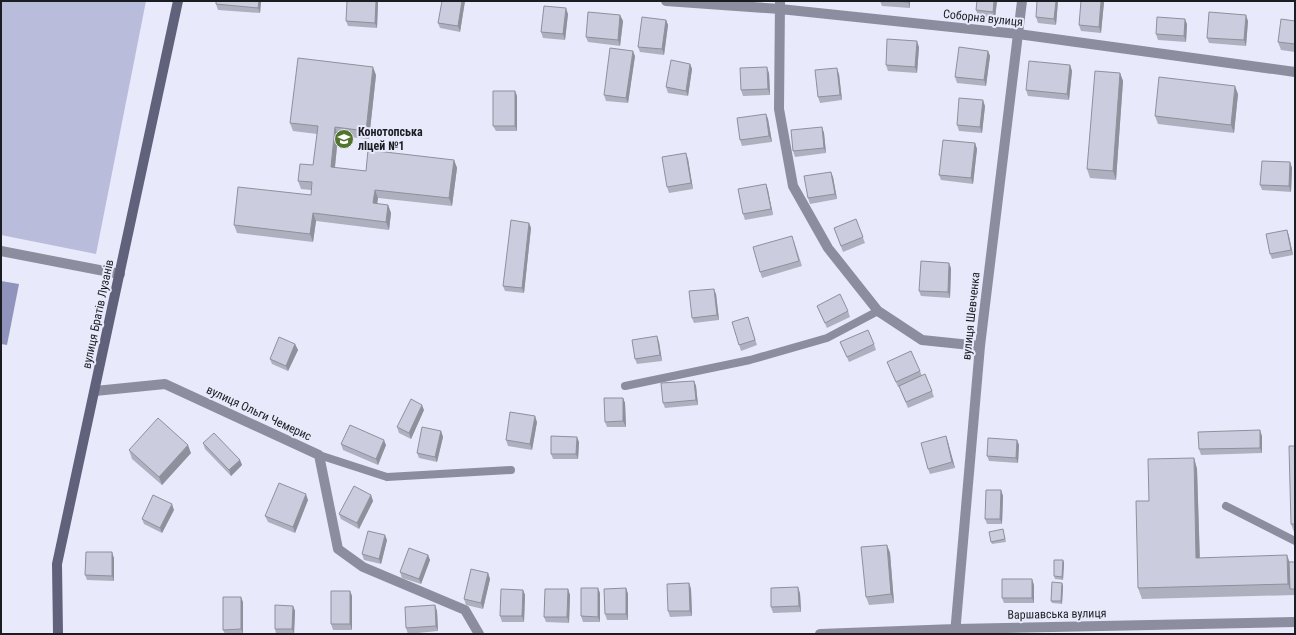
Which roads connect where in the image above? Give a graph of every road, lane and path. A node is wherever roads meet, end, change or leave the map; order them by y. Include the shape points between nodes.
1 (178, 1) edge
2 (666, 1) edge
3 (1022, 1) edge
4 (780, 5) edge
5 (1018, 34) junction
6 (1295, 72) edge
7 (1, 251) edge
8 (120, 274) junction
9 (878, 311) junction
10 (980, 346) junction
11 (625, 386) dead end
12 (95, 391) junction
13 (319, 455) junction
14 (510, 470) dead end
15 (1226, 506) dead end
16 (1295, 541) edge
17 (1295, 622) edge
18 (1080, 630) edge
19 (955, 631) edge
20 (58, 634) edge
21 (479, 634) edge
22 (820, 634) edge
23 (829, 634) edge

1 - 8 main road, вулиця Братів Лузанів
2 - 4 street, Соборна вулиця
3 - 5 street, вулиця Шевченка
4 - 5 street, Соборна вулиця
4 - 9 street via 779,109 793,186 828,248
5 - 6 street, Соборна вулиця
5 - 10 street, вулиця Шевченка
7 - 8 street
8 - 12 main road, вулиця Братів Лузанів
9 - 10 street via 922,340
9 - 11 lane via 827,338 750,360
10 - 19 street, вулиця Шевченка
12 - 13 street, вулиця Ольги Чемерис via 165,384
12 - 20 main road, вулиця Братів Лузанів via 57,564
13 - 14 lane via 387,477
13 - 21 street, вулиця Ольги Чемерис via 338,549 363,567 465,610
15 - 16 lane
17 - 18 street, Варшавська вулиця
18 - 19 street, Варшавська вулиця
19 - 23 street, Варшавська вулиця
22 - 23 street, Варшавська вулиця

